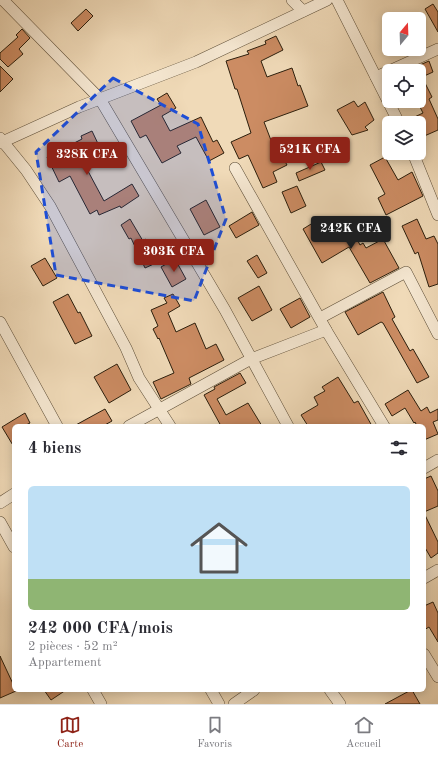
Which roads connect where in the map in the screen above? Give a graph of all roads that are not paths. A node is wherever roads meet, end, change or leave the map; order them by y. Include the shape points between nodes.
1 (3, 0) edge
2 (292, 0) edge
3 (327, 0) edge
4 (337, 0) edge
5 (303, 10) junction
6 (438, 49) edge
7 (376, 77) junction
8 (100, 99) junction
9 (396, 116) edge
10 (1, 141) edge
11 (416, 160) edge
12 (235, 168) dead end
13 (438, 215) edge
14 (320, 318) junction
15 (0, 322) edge
16 (326, 330) junction
17 (438, 334) edge
18 (251, 359) junction
19 (160, 409) junction
20 (56, 424) edge
21 (133, 424) edge
22 (169, 424) edge
23 (287, 424) edge
24 (383, 424) edge
25 (438, 460) edge
26 (426, 467) edge
27 (12, 495) edge
28 (0, 503) edge
29 (0, 522) edge
30 (12, 543) edge
31 (438, 570) edge
32 (426, 577) edge
33 (426, 657) edge
34 (438, 677) edge
35 (94, 692) edge
36 (212, 692) edge
37 (251, 692) edge
38 (331, 692) edge
39 (101, 704) edge
40 (219, 704) edge
41 (234, 704) edge
42 (340, 704) edge

1 - 8 street
2 - 5 street
3 - 5 street
4 - 7 street
5 - 8 street via 196,62
6 - 7 street
7 - 9 street
8 - 10 street
8 - 18 street via 225,310
10 - 19 street via 26,170 50,206 126,348 139,378
11 - 13 street
12 - 14 street
14 - 16 street
14 - 17 street via 406,272
15 - 20 street
16 - 18 street
16 - 24 street
18 - 19 street
18 - 23 street
19 - 21 street
19 - 22 street
25 - 26 street
27 - 28 street
29 - 30 street
31 - 32 street
33 - 34 street
35 - 39 street
36 - 40 street
37 - 41 street
38 - 42 street

